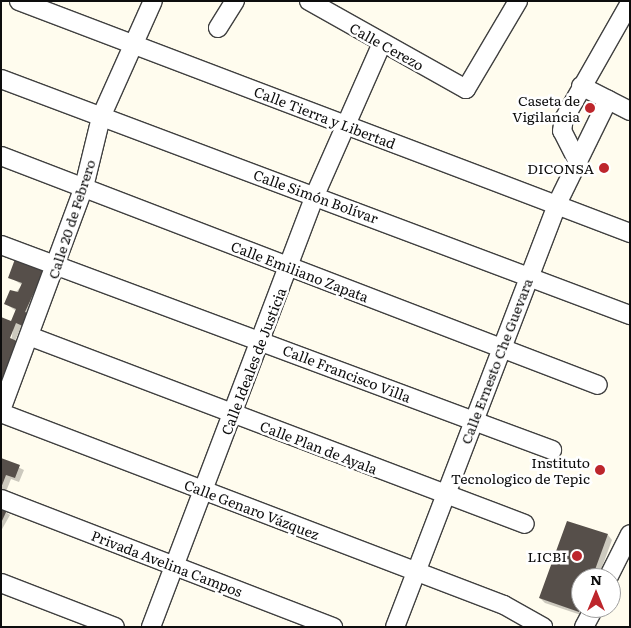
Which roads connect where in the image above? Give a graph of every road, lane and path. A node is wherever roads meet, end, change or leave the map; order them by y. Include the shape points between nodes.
1 (19, 1) edge
2 (153, 1) edge
3 (235, 1) edge
4 (309, 1) edge
5 (630, 3) edge
6 (512, 4) edge
7 (218, 28) dead end
8 (382, 43) junction
9 (132, 44) junction
10 (1, 79) edge
11 (581, 86) junction
12 (608, 100) junction
13 (630, 112) edge
14 (101, 117) junction
15 (343, 124) junction
16 (1, 156) edge
17 (576, 158) junction
18 (84, 187) junction
19 (315, 195) junction
20 (557, 204) junction
21 (630, 233) edge
22 (1, 245) edge
23 (56, 265) junction
24 (288, 267) junction
25 (530, 276) junction
26 (630, 315) edge
27 (29, 336) junction
28 (260, 340) junction
29 (502, 347) junction
30 (598, 385) dead end
31 (1, 412) edge
32 (233, 415) junction
33 (472, 421) junction
34 (552, 450) dead end
35 (204, 491) junction
36 (444, 494) junction
37 (1, 499) edge
38 (525, 524) dead end
39 (630, 534) edge
40 (176, 567) junction
41 (613, 568) edge
42 (416, 570) junction
43 (1, 583) edge
44 (115, 627) edge
45 (151, 627) edge
46 (333, 627) edge
47 (395, 627) edge
48 (543, 627) edge

1 - 9 street, Calle Tierra y Libertad
2 - 9 street, Calle 20 de Febrero
3 - 7 street
4 - 8 street, Calle Cerezo
5 - 11 street
6 - 8 street, Calle Cerezo via 466,89
8 - 15 street, Calle Ideales de Justicia
9 - 14 street, Calle 20 de Febrero
9 - 15 street, Calle Tierra y Libertad
10 - 14 street, Calle Simón Bolívar
11 - 12 street
11 - 17 street via 562,131
12 - 13 street
12 - 17 street, Calle Ernesto Che Guevara
14 - 18 street, Calle 20 de Febrero
14 - 19 street, Calle Simón Bolívar
15 - 19 street, Calle Ideales de Justicia
15 - 20 street, Calle Tierra y Libertad
16 - 18 street, Calle Emiliano Zapata
17 - 20 street, Calle Ernesto Che Guevara
18 - 23 street, Calle 20 de Febrero
18 - 24 street, Calle Emiliano Zapata
19 - 24 street, Calle Ideales de Justicia
19 - 25 street, Calle Simón Bolívar
20 - 21 street, Calle Tierra y Libertad
20 - 25 street, Calle Ernesto Che Guevara
22 - 23 street, Calle Francisco Villa
23 - 27 street, Calle 20 de Febrero
23 - 28 street, Calle Francisco Villa
24 - 28 street, Calle Ideales de Justicia
24 - 29 street, Calle Emiliano Zapata
25 - 26 street, Calle Simón Bolívar
25 - 29 street, Calle Ernesto Che Guevara
27 - 31 street, Calle 20 de Febrero
27 - 32 street, Calle Plan de Ayala
28 - 32 street, Calle Ideales de Justicia
28 - 33 street, Calle Francisco Villa
29 - 30 street, Calle Emiliano Zapata
29 - 33 street, Calle Ernesto Che Guevara
31 - 35 street, Calle Genaro Vázquez
32 - 35 street, Calle Ideales de Justicia
32 - 36 street, Calle Plan de Ayala
33 - 34 street, Calle Francisco Villa
33 - 36 street, Calle Ernesto Che Guevara
35 - 40 street, Calle Ideales de Justicia
35 - 42 street, Calle Genaro Vázquez
36 - 38 street, Calle Plan de Ayala
36 - 42 street, Calle Ernesto Che Guevara
37 - 40 street, Privada Avelina Campos
39 - 41 street
40 - 45 street, Calle Ideales de Justicia
40 - 46 street, Privada Avelina Campos
42 - 47 street, Calle Ernesto Che Guevara
42 - 48 street, Calle Genaro Vázquez via 504,605
43 - 44 street

